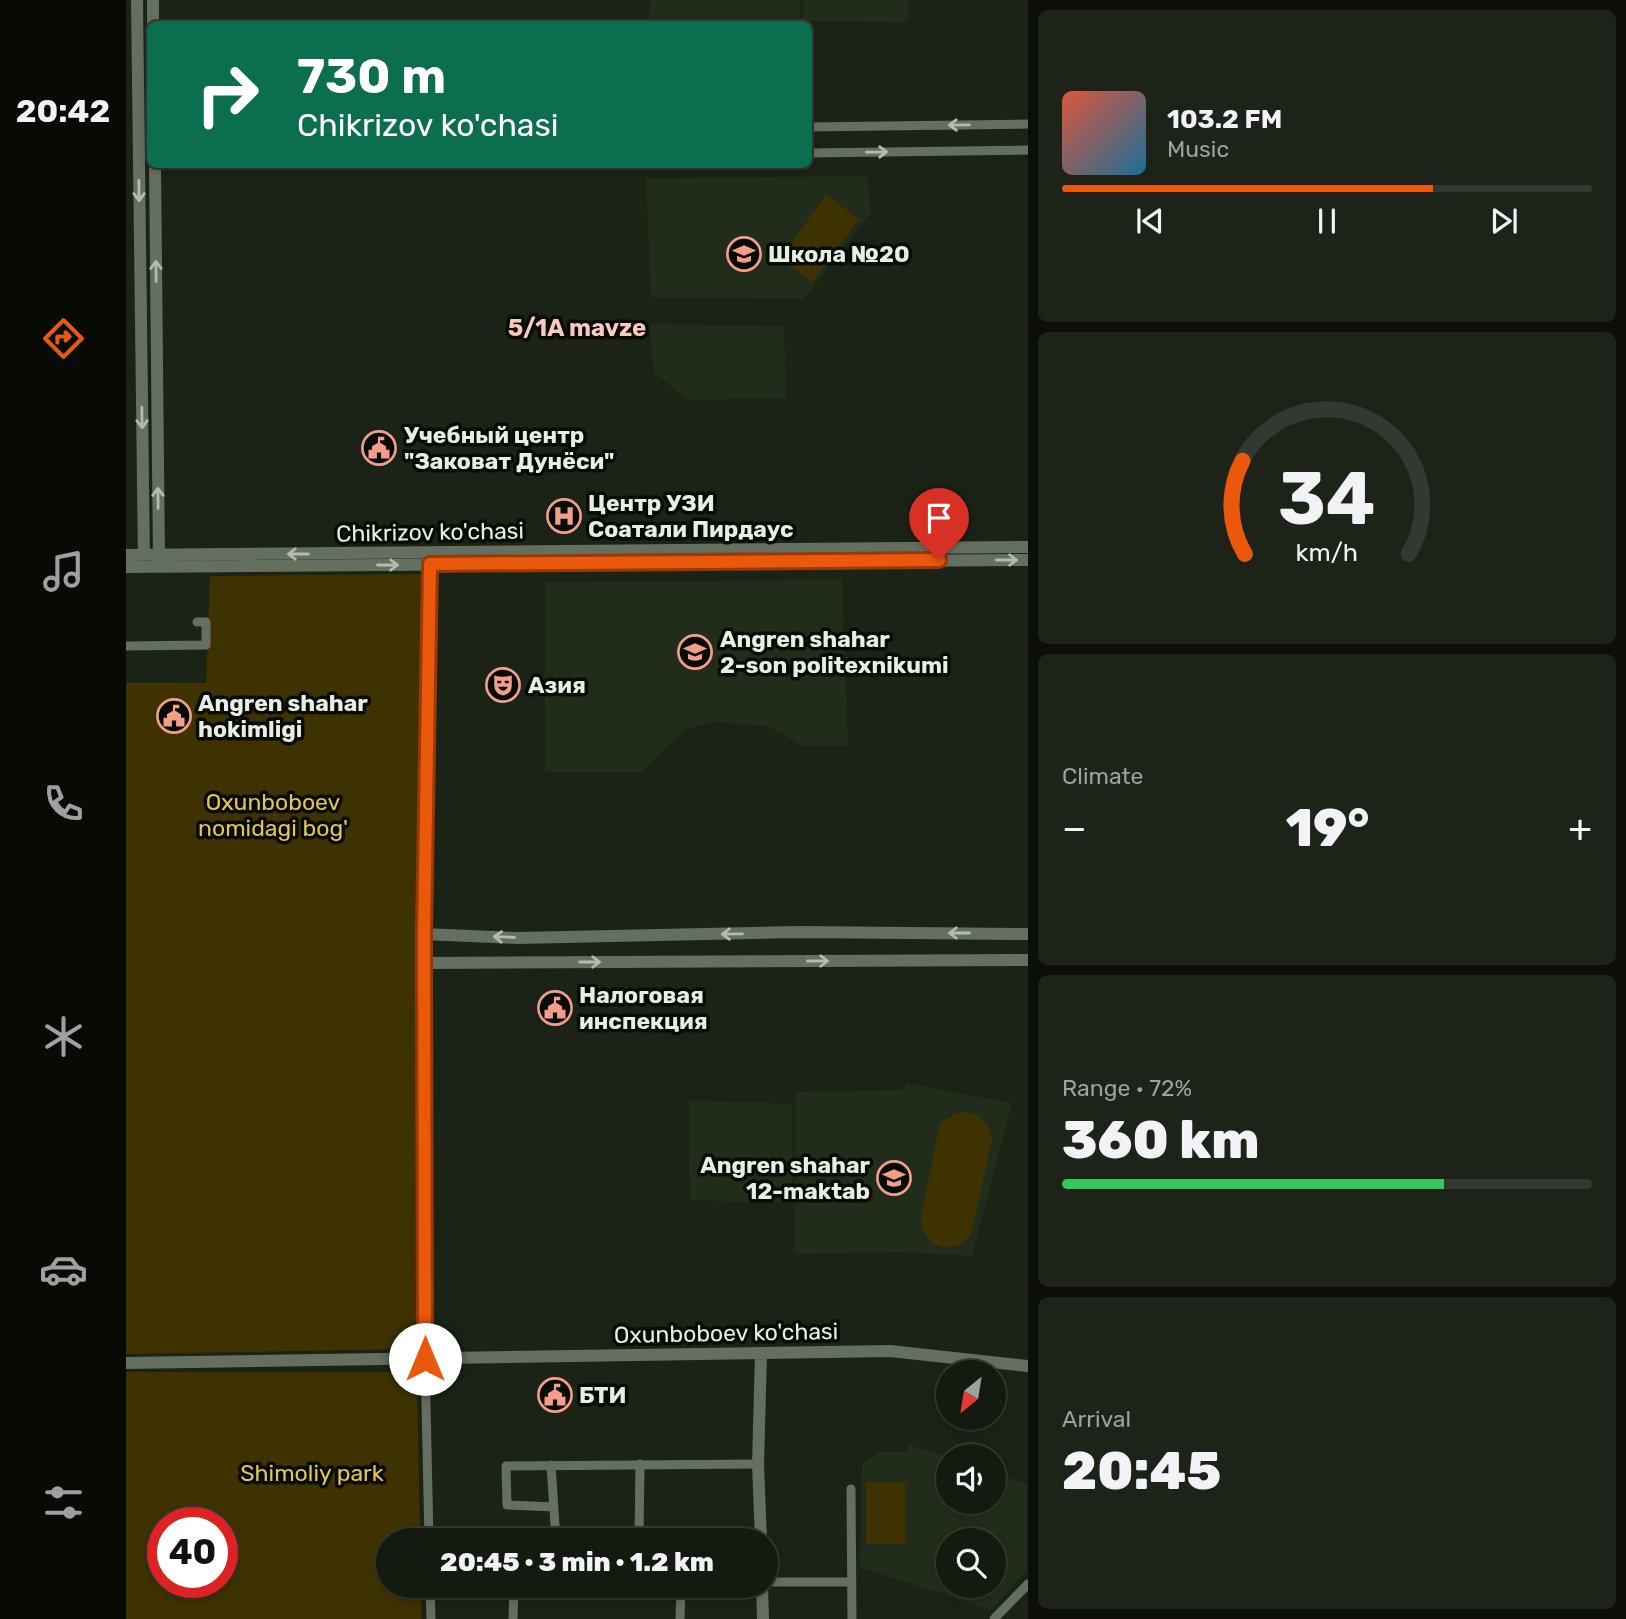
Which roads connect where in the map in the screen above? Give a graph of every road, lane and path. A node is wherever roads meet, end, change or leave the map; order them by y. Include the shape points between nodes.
1 (136, 0) edge
2 (153, 0) edge
3 (153, 21) edge
4 (144, 90) edge
5 (1027, 124) edge
6 (812, 127) edge
7 (1027, 150) edge
8 (812, 153) edge
9 (155, 168) edge
10 (1027, 547) edge
11 (126, 555) edge
12 (197, 560) junction
13 (1027, 560) edge
14 (144, 561) junction
15 (159, 561) junction
16 (430, 564) junction
17 (126, 567) edge
18 (197, 622) dead end
19 (126, 646) edge
20 (424, 934) junction
21 (1027, 934) edge
22 (1027, 960) edge
23 (424, 963) junction
24 (761, 1353) junction
25 (425, 1359) junction
26 (126, 1363) edge
27 (1027, 1366) edge
28 (640, 1464) junction
29 (758, 1464) junction
30 (551, 1465) junction
31 (851, 1489) dead end
32 (554, 1507) junction
33 (429, 1528) edge
34 (555, 1528) edge
35 (639, 1528) edge
36 (761, 1528) edge
37 (778, 1582) edge
38 (850, 1582) junction
39 (1027, 1584) edge
40 (430, 1598) edge
41 (514, 1598) edge
42 (681, 1598) edge
43 (762, 1598) edge
44 (431, 1619) edge
45 (513, 1619) edge
46 (680, 1619) edge
47 (763, 1619) edge
48 (852, 1619) edge
49 (994, 1619) edge

1 - 4 main road
2 - 3 main road
4 -> 14 main road
5 -> 6 street
8 -> 7 street
15 -> 9 main road
10 -> 12 main road, Chikrizov ko'chasi
11 - 14 main road, Chikrizov ko'chasi
12 - 15 main road, Chikrizov ko'chasi
12 -> 16 main road, Chikrizov ko'chasi
16 -> 13 main road, Chikrizov ko'chasi
14 - 15 main road, Chikrizov ko'chasi
14 - 17 main road, Chikrizov ko'chasi
16 - 20 main road
18 - 19 street via 206,622 206,645
21 -> 20 main road via 799,932 518,938
20 - 23 main road
23 -> 22 main road
23 - 25 main road
24 - 25 main road, Oxunboboev ko'chasi
24 - 27 main road, Oxunboboev ko'chasi via 890,1351
24 - 29 main road
25 - 26 main road, Oxunboboev ko'chasi
25 - 33 street
28 - 29 street
28 - 30 street
28 - 35 street
29 - 36 main road
30 - 32 street
30 - 32 street via 506,1466 507,1505
31 - 38 street
32 - 34 street
37 - 38 street
38 - 48 street
39 - 49 street
40 - 44 street
41 - 45 street
42 - 46 street
43 - 47 main road

